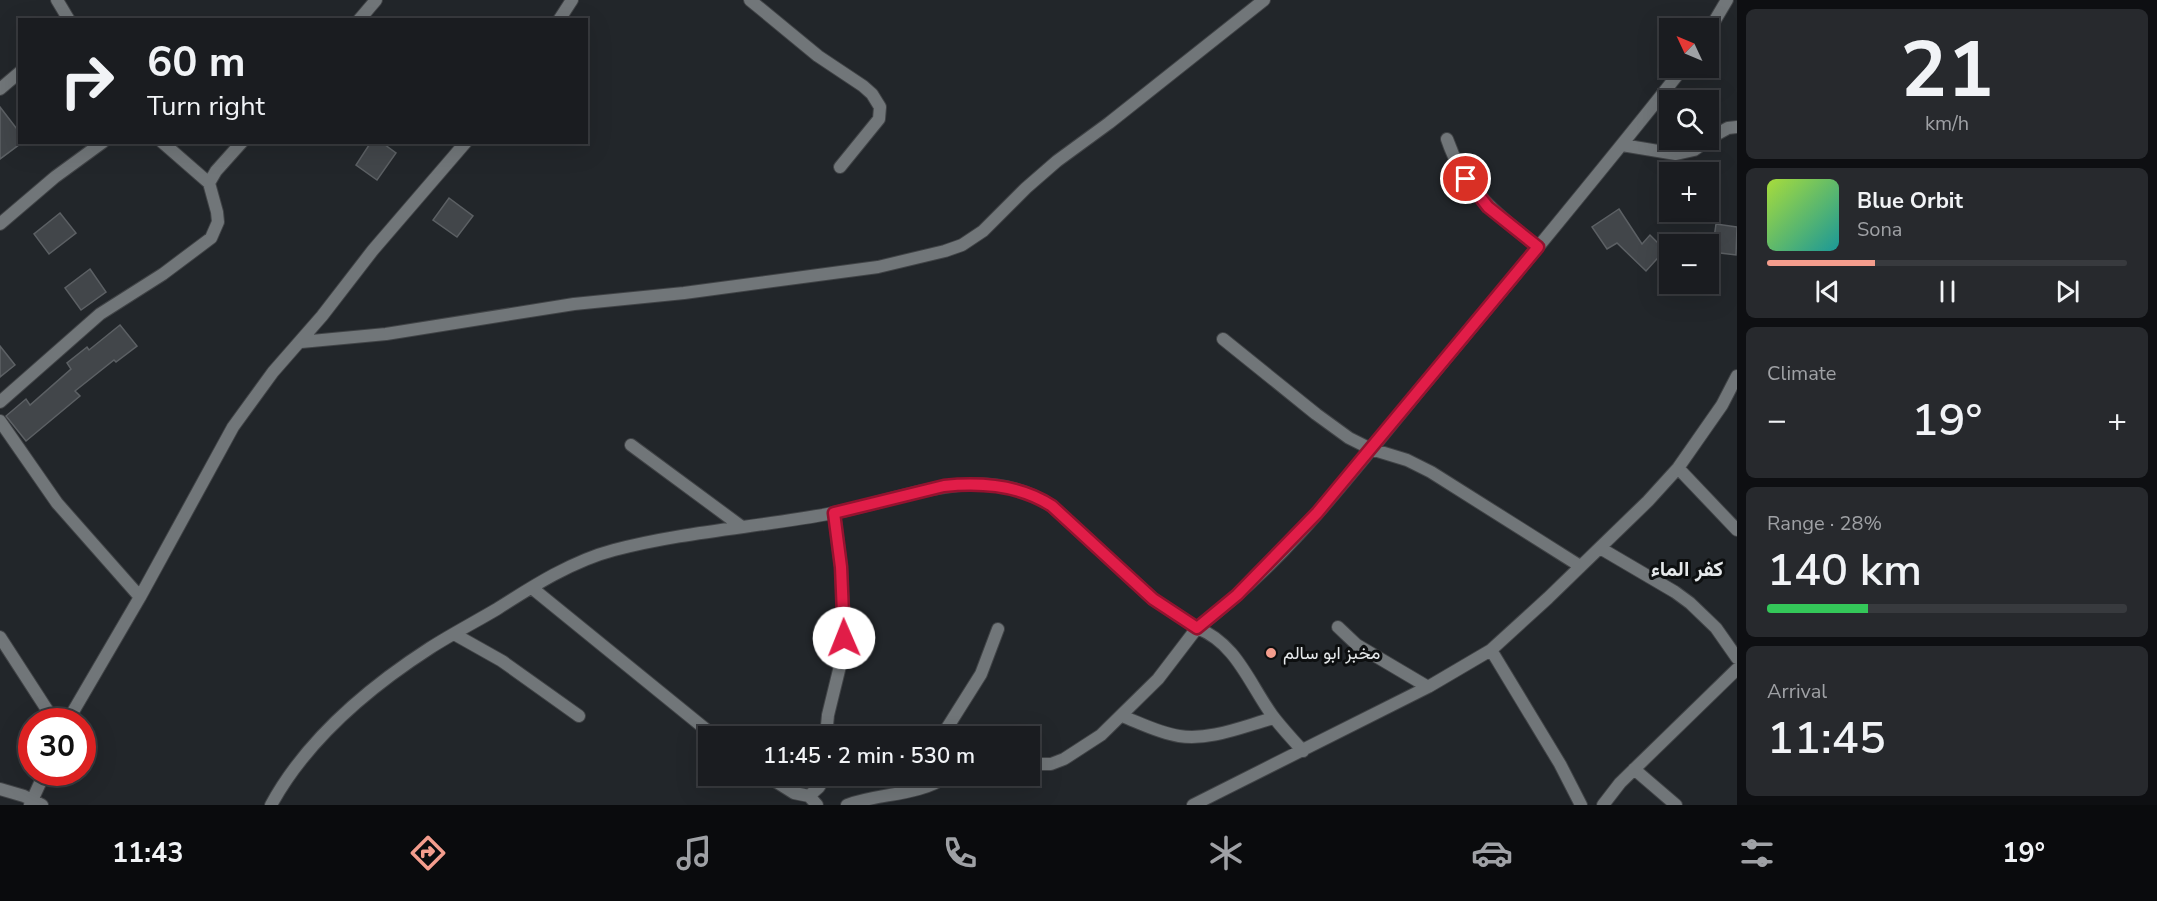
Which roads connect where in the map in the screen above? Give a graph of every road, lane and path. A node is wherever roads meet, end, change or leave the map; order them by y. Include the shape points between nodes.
1 (57, 0) edge
2 (376, 0) edge
3 (572, 0) edge
4 (750, 0) edge
5 (1264, 0) edge
6 (1727, 0) edge
7 (68, 18) edge
8 (361, 18) edge
9 (560, 18) edge
10 (1716, 18) edge
11 (18, 74) edge
12 (1675, 78) edge
13 (0, 89) edge
14 (1737, 127) edge
15 (1719, 133) edge
16 (1447, 139) dead end
17 (100, 144) edge
18 (164, 144) edge
19 (240, 144) edge
20 (464, 144) edge
21 (1622, 145) junction
22 (1694, 150) edge
23 (840, 167) dead end
24 (209, 183) junction
25 (0, 224) edge
26 (1538, 247) junction
27 (1223, 339) dead end
28 (301, 342) junction
29 (1737, 376) edge
30 (0, 402) edge
31 (0, 421) edge
32 (631, 445) dead end
33 (1371, 449) junction
34 (1678, 468) junction
35 (834, 513) junction
36 (742, 527) junction
37 (1737, 530) edge
38 (1600, 548) junction
39 (1580, 566) junction
40 (532, 588) junction
41 (140, 597) junction
42 (1338, 627) dead end
43 (1197, 628) junction
44 (998, 629) dead end
45 (454, 634) junction
46 (0, 637) edge
47 (1491, 650) junction
48 (1737, 658) edge
49 (1737, 669) edge
50 (1428, 687) junction
51 (46, 708) edge
52 (75, 708) edge
53 (579, 716) dead end
54 (1122, 716) junction
55 (1274, 717) junction
56 (702, 726) edge
57 (827, 726) edge
58 (948, 726) edge
59 (1303, 751) junction
60 (1040, 764) edge
61 (1634, 769) junction
62 (40, 786) edge
63 (783, 786) edge
64 (820, 786) edge
65 (928, 786) edge
66 (0, 789) edge
67 (813, 800) edge
68 (35, 803) edge
69 (271, 805) edge
70 (847, 805) edge
71 (1193, 805) edge
72 (1581, 805) edge
73 (1603, 805) edge
74 (1676, 805) edge

1 - 7 street
2 - 8 street
3 - 9 street
4 - 23 street via 818,56 864,86 880,107 879,119
5 - 28 street via 1057,161 974,238 945,251 878,267 574,304 386,334
6 - 10 street
11 - 13 street
12 - 21 street
14 - 15 street
16 - 26 street via 1462,172 1481,199
17 - 25 street
18 - 24 street
19 - 24 street
20 - 28 street via 373,249
21 - 22 street via 1676,154
21 - 26 street
24 - 30 street via 218,222 211,238 100,314
26 - 33 street
27 - 33 street via 1322,419
28 - 41 street via 232,427
29 - 34 street via 1722,405
31 - 41 street via 82,534
32 - 36 street
33 - 39 street via 1431,472
33 - 43 street via 1271,562
34 - 37 street
34 - 38 street
35 - 36 street
35 - 43 street via 944,486 976,484 1015,489 1052,506 1153,599
35 - 57 street via 844,638
36 - 40 street via 613,550
38 - 39 street
38 - 48 street via 1690,603 1716,628
39 - 47 street
40 - 45 street
40 - 56 street
41 - 52 street
42 - 50 street via 1357,645
43 - 54 street via 1158,680
43 - 55 street via 1228,649
44 - 58 street via 981,674
45 - 53 street via 502,661
45 - 69 street via 391,674 359,700 311,747
46 - 51 street
47 - 50 street
47 - 72 street
49 - 61 street
50 - 59 street
54 - 55 street via 1192,737
54 - 60 street via 1064,759
55 - 59 street
59 - 71 street
61 - 73 street
61 - 74 street
62 - 68 street
63 - 67 street
64 - 67 street
65 - 70 street
66 - 68 street

